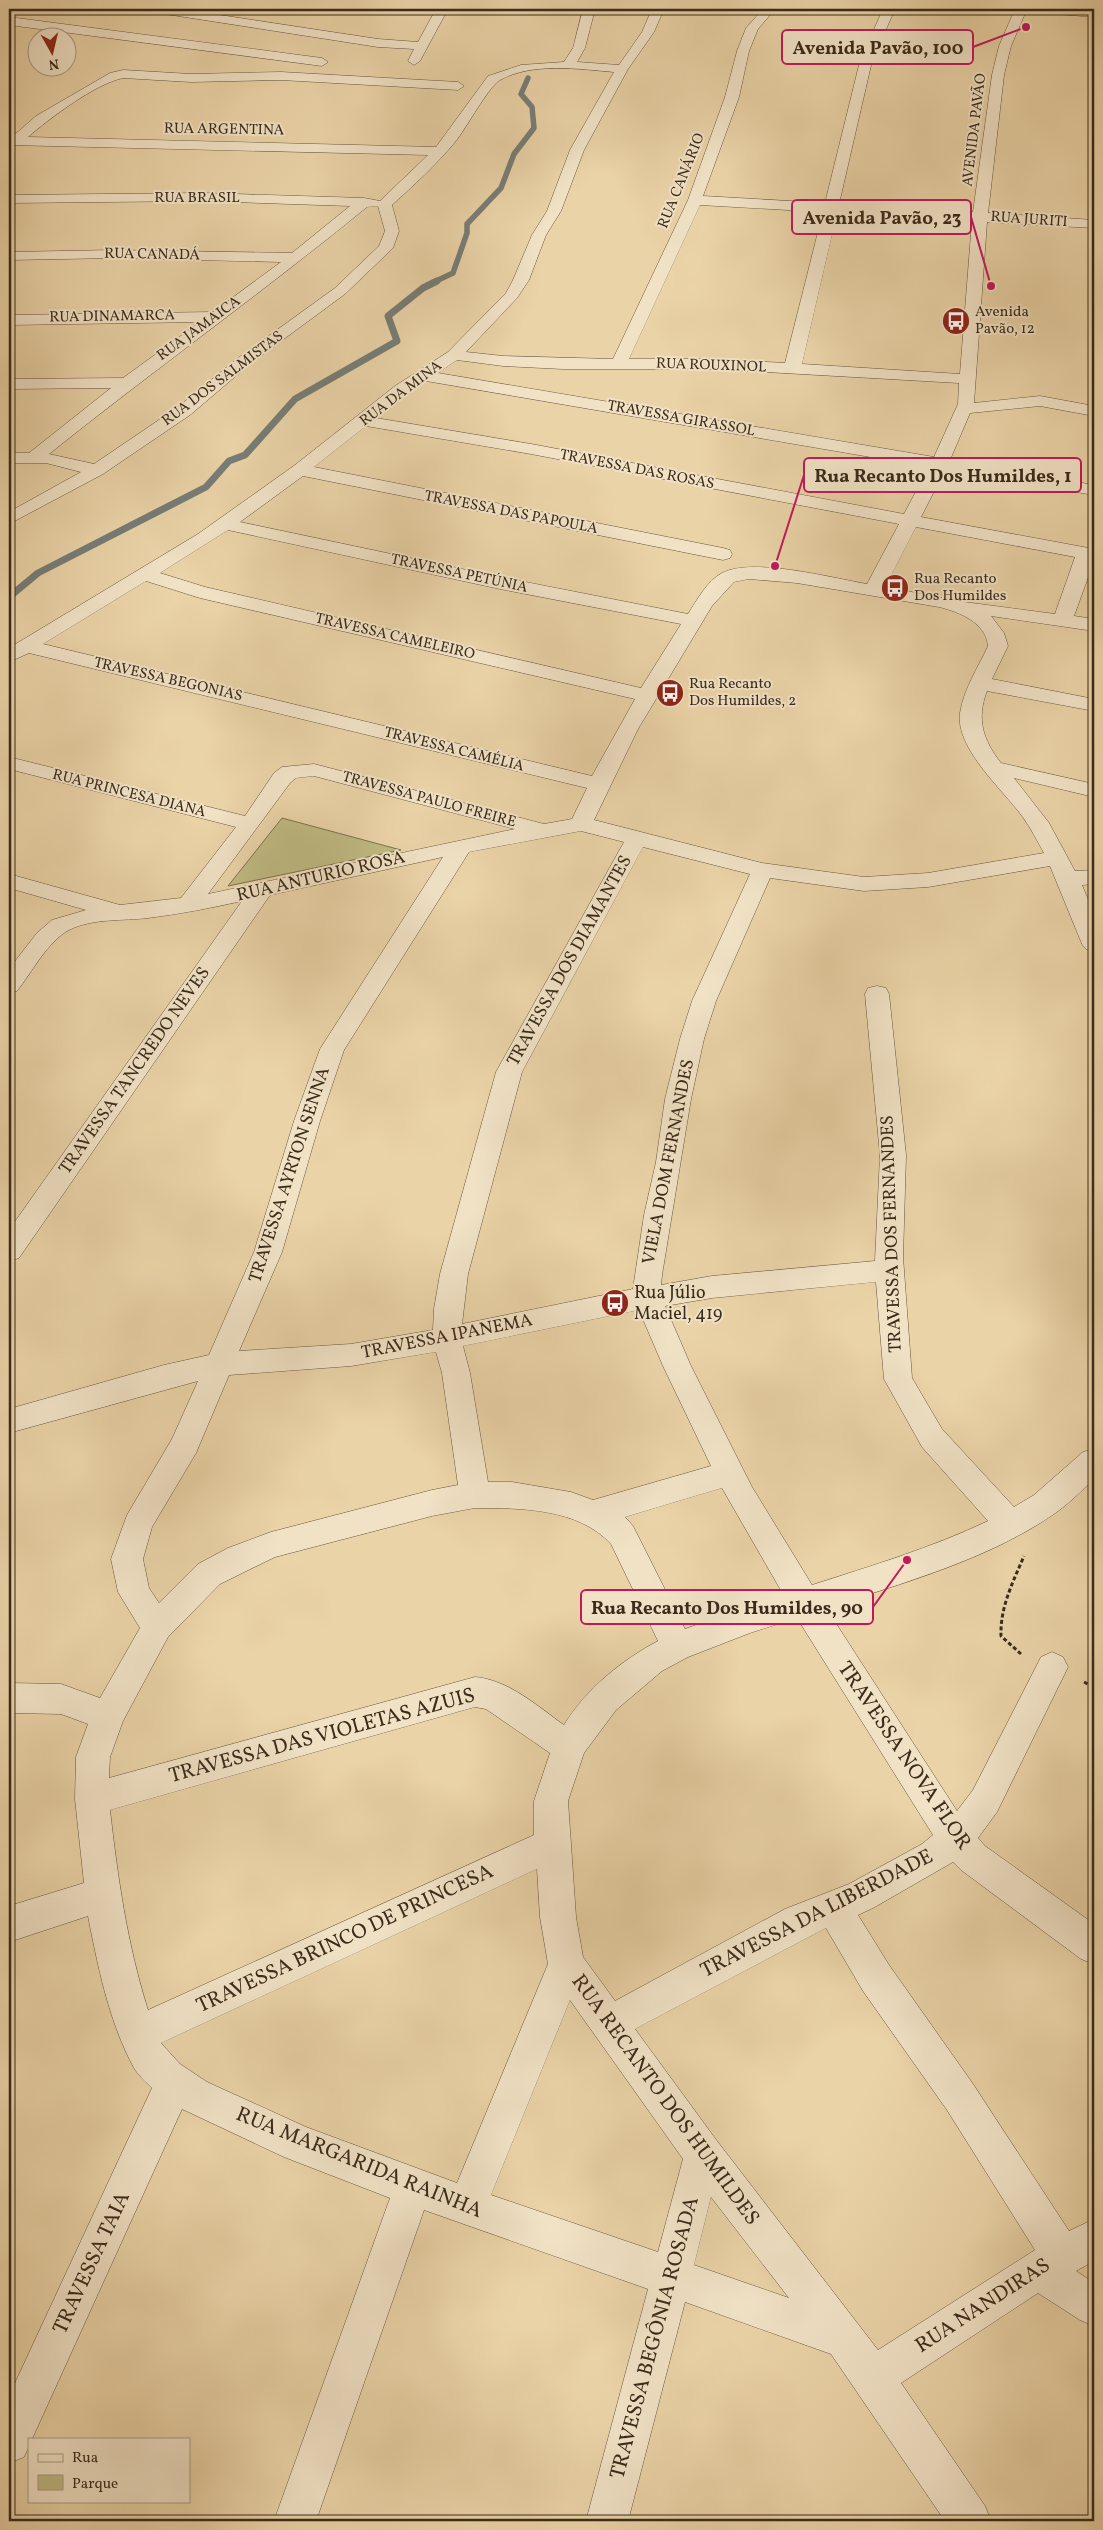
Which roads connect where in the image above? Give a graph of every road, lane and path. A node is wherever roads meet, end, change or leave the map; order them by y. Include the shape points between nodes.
1 (159, 9) edge
2 (328, 9) edge
3 (442, 9) edge
4 (589, 9) edge
5 (658, 9) edge
6 (769, 9) edge
7 (889, 9) edge
8 (1021, 9) edge
9 (1045, 9) edge
10 (342, 10) dead end
11 (1094, 13) edge
12 (9, 21) edge
13 (422, 46) junction
14 (322, 62) dead end
15 (569, 64) junction
16 (622, 68) junction
17 (402, 82) junction
18 (458, 86) dead end
19 (12, 141) edge
20 (438, 151) junction
21 (9, 199) edge
22 (695, 200) junction
23 (364, 202) junction
24 (385, 204) junction
25 (831, 207) junction
26 (980, 217) junction
27 (1094, 224) edge
28 (9, 256) edge
29 (296, 258) junction
30 (215, 317) junction
31 (9, 320) edge
32 (454, 355) junction
33 (618, 364) junction
34 (792, 370) junction
35 (423, 375) junction
36 (968, 379) junction
37 (127, 383) junction
38 (9, 384) edge
39 (965, 409) junction
40 (1094, 411) edge
41 (364, 421) junction
42 (34, 457) junction
43 (9, 458) edge
44 (940, 463) junction
45 (97, 470) junction
46 (300, 470) junction
47 (1094, 490) edge
48 (9, 519) edge
49 (910, 520) junction
50 (225, 524) junction
51 (723, 554) dead end
52 (1090, 554) edge
53 (145, 576) junction
54 (873, 591) junction
55 (959, 606) junction
56 (1063, 620) junction
57 (694, 621) junction
58 (1094, 625) edge
59 (17, 651) edge
60 (979, 683) junction
61 (646, 695) junction
62 (1094, 705) edge
63 (311, 715) joint
64 (9, 763) edge
65 (996, 768) junction
66 (597, 784) junction
67 (1094, 790) edge
68 (250, 824) junction
69 (581, 824) junction
70 (544, 830) junction
71 (637, 838) junction
72 (460, 846) junction
73 (1062, 868) junction
74 (1094, 877) edge
75 (759, 878) dead end
76 (9, 881) edge
77 (262, 890) junction
78 (187, 906) junction
79 (119, 912) junction
80 (1094, 944) edge
81 (9, 985) edge
82 (876, 994) dead end
83 (9, 1251) edge
84 (890, 1270) junction
85 (647, 1297) junction
86 (447, 1338) junction
87 (221, 1364) junction
88 (9, 1421) edge
89 (1094, 1461) edge
90 (730, 1473) junction
91 (475, 1495) junction
92 (1045, 1504) junction
93 (594, 1512) junction
94 (1011, 1525) junction
95 (804, 1602) junction
96 (157, 1627) junction
97 (677, 1647) junction
98 (1052, 1667) joint
99 (9, 1698) edge
100 (108, 1716) junction
101 (569, 1747) junction
102 (92, 1799) junction
103 (955, 1839) junction
104 (552, 1844) junction
105 (103, 1894) junction
106 (834, 1907) junction
107 (9, 1924) edge
108 (1094, 1946) edge
109 (566, 1964) junction
110 (608, 2024) junction
111 (138, 2033) junction
112 (174, 2083) junction
113 (703, 2155) junction
114 (413, 2186) junction
115 (467, 2206) junction
116 (1065, 2255) edge
117 (670, 2278) junction
118 (1094, 2306) edge
119 (845, 2338) junction
120 (873, 2377) junction
121 (9, 2442) edge
122 (295, 2521) edge
123 (607, 2521) edge
124 (970, 2521) edge

1 - 13 street via 378,43
2 - 10 street
3 - 13 street
4 - 15 street via 579,48
5 - 16 street, RUA DA MINA via 648,32
6 - 22 street, RUA CANÁRIO via 752,28 743,51 732,97
7 - 25 street via 866,60
8 - 26 street, AVENIDA PAVÃO via 1005,46 998,75
9 - 11 street
12 - 14 street
13 - 17 street
15 - 16 street
15 - 20 street via 514,71 493,79
16 - 32 street, RUA DA MINA via 572,162 554,211 539,235 521,280 512,295
17 - 18 street
17 - 19 street via 282,76 191,78 115,75 40,119
19 - 20 street, RUA ARGENTINA
20 - 24 street
21 - 23 street, RUA BRASIL via 202,198
22 - 25 street, RUA JURITI
22 - 33 street, RUA CANÁRIO
23 - 24 street, RUA BRASIL
23 - 29 street, RUA JAMAICA
24 - 45 street, RUA DOS SALMISTAS via 392,231 386,248 373,262 184,411
25 - 26 street, RUA JURITI
25 - 34 street
26 - 27 street, RUA JURITI
26 - 36 street, AVENIDA PAVÃO
28 - 29 street, RUA CANADÁ via 115,254
29 - 30 street, RUA JAMAICA
30 - 31 street, RUA DINAMARCA
30 - 37 street, RUA JAMAICA
32 - 33 street, RUA ROUXINOL via 503,361
32 - 35 street, RUA DA MINA
33 - 34 street, RUA ROUXINOL via 712,364
34 - 36 street, RUA ROUXINOL
35 - 41 street, RUA DA MINA
35 - 44 street, TRAVESSA GIRASSOL
36 - 39 street, AVENIDA PAVÃO
37 - 38 street
37 - 42 street, RUA JAMAICA
39 - 40 street via 1040,401
39 - 44 street, AVENIDA PAVÃO
41 - 46 street, RUA DA MINA
41 - 49 street, TRAVESSA DAS ROSAS
42 - 43 street
42 - 45 street
44 - 47 street, TRAVESSA GIRASSOL
44 - 49 street, AVENIDA PAVÃO
45 - 48 street, RUA DOS SALMISTAS
46 - 50 street, RUA DA MINA
46 - 51 street, TRAVESSA DAS PAPOULA
49 - 52 street, TRAVESSA DAS ROSAS
49 - 54 street, AVENIDA PAVÃO
50 - 53 street, RUA DA MINA
50 - 57 street, TRAVESSA PETÚNIA
52 - 56 street
53 - 59 street, RUA DA MINA
53 - 61 street, TRAVESSA CAMELEIRO via 200,592
54 - 55 street
54 - 57 street via 785,577 739,574 720,585
55 - 56 street
55 - 60 street via 985,622 998,638 996,651
56 - 58 street
57 - 61 street
59 - 63 street, TRAVESSA BEGONIAS
60 - 62 street
60 - 65 street via 970,723 977,746
61 - 66 street
63 - 66 street, TRAVESSA CAMÉLIA
64 - 68 street, RUA PRINCESA DIANA
65 - 67 street
65 - 73 street via 1026,803
66 - 69 street
68 - 70 street, TRAVESSA PAULO FREIRE via 282,778 290,772 314,770
68 - 78 street
69 - 70 street, RUA ANTURIO ROSA
69 - 71 street
70 - 72 street, RUA ANTURIO ROSA
71 - 73 street via 762,870 864,884
71 - 86 street, TRAVESSA DOS DIAMANTES via 509,1072 454,1274
72 - 77 street, RUA ANTURIO ROSA
72 - 87 street, TRAVESSA AYRTON SENNA via 332,1049 268,1252
73 - 74 street
73 - 80 street
75 - 85 street, VIELA DOM FERNANDES via 704,1001 692,1039 657,1214
76 - 79 street
77 - 78 street, RUA ANTURIO ROSA
77 - 83 street, TRAVESSA TANCREDO NEVES
78 - 79 street, RUA ANTURIO ROSA
79 - 81 street, RUA ANTURIO ROSA via 60,925 45,938
82 - 84 street, TRAVESSA DOS FERNANDES via 893,1155
84 - 85 street, TRAVESSA IPANEMA via 712,1286
84 - 94 street, TRAVESSA DOS FERNANDES via 898,1379 932,1438
85 - 86 street, TRAVESSA IPANEMA
85 - 90 street, VIELA DOM FERNANDES
86 - 87 street, TRAVESSA IPANEMA via 351,1355
86 - 91 street, TRAVESSA DOS DIAMANTES via 456,1373
87 - 88 street, TRAVESSA IPANEMA
87 - 96 street, TRAVESSA AYRTON SENNA via 185,1444 138,1524 127,1559 134,1592
89 - 92 street, RUA RECANTO DOS HUMILDES
90 - 93 street
90 - 95 street, VIELA DOM FERNANDES
91 - 93 street, RUA MARGARIDA RAINHA via 535,1498
91 - 96 street, RUA MARGARIDA RAINHA via 271,1545 239,1558 209,1574
92 - 94 street, RUA RECANTO DOS HUMILDES
92 - 98 path via 1005,1601 1000,1626 1001,1636 1008,1645
93 - 97 street, RUA MARGARIDA RAINHA via 612,1523 622,1535
94 - 95 street, RUA RECANTO DOS HUMILDES via 890,1574
95 - 97 street, RUA RECANTO DOS HUMILDES
95 - 103 street, TRAVESSA NOVA FLOR
96 - 100 street, RUA MARGARIDA RAINHA
97 - 101 street, RUA RECANTO DOS HUMILDES via 634,1672 604,1699
98 - 103 street, TRAVESSA DA LIBERDADE via 984,1800
99 - 100 street via 61,1699
100 - 102 street, RUA MARGARIDA RAINHA via 93,1757
101 - 102 street, TRAVESSA DAS VIOLETAS AZUIS via 498,1698 475,1692
101 - 104 street, RUA RECANTO DOS HUMILDES via 551,1800
102 - 105 street, RUA MARGARIDA RAINHA
103 - 106 street, TRAVESSA DA LIBERDADE via 934,1856
103 - 108 street, TRAVESSA NOVA FLOR via 972,1858
104 - 109 street, RUA RECANTO DOS HUMILDES
104 - 111 street, TRAVESSA BRINCO DE PRINCESA
105 - 107 street
105 - 111 street, RUA MARGARIDA RAINHA via 116,1966
106 - 110 street, TRAVESSA DA LIBERDADE via 798,1922
106 - 116 street via 876,1978
109 - 110 street, RUA RECANTO DOS HUMILDES
109 - 115 street
110 - 113 street, RUA RECANTO DOS HUMILDES
111 - 112 street, RUA MARGARIDA RAINHA via 148,2056
112 - 114 street, RUA MARGARIDA RAINHA via 298,2143
112 - 121 street, TRAVESSA TAIA
113 - 117 street, TRAVESSA BEGÔNIA ROSADA
113 - 119 street, RUA RECANTO DOS HUMILDES
114 - 115 street, RUA MARGARIDA RAINHA
114 - 122 street
115 - 117 street, RUA MARGARIDA RAINHA
116 - 118 street
116 - 120 street, RUA NANDIRAS
117 - 119 street, RUA MARGARIDA RAINHA
117 - 123 street, TRAVESSA BEGÔNIA ROSADA
119 - 120 street, RUA RECANTO DOS HUMILDES
120 - 124 street, RUA RECANTO DOS HUMILDES

